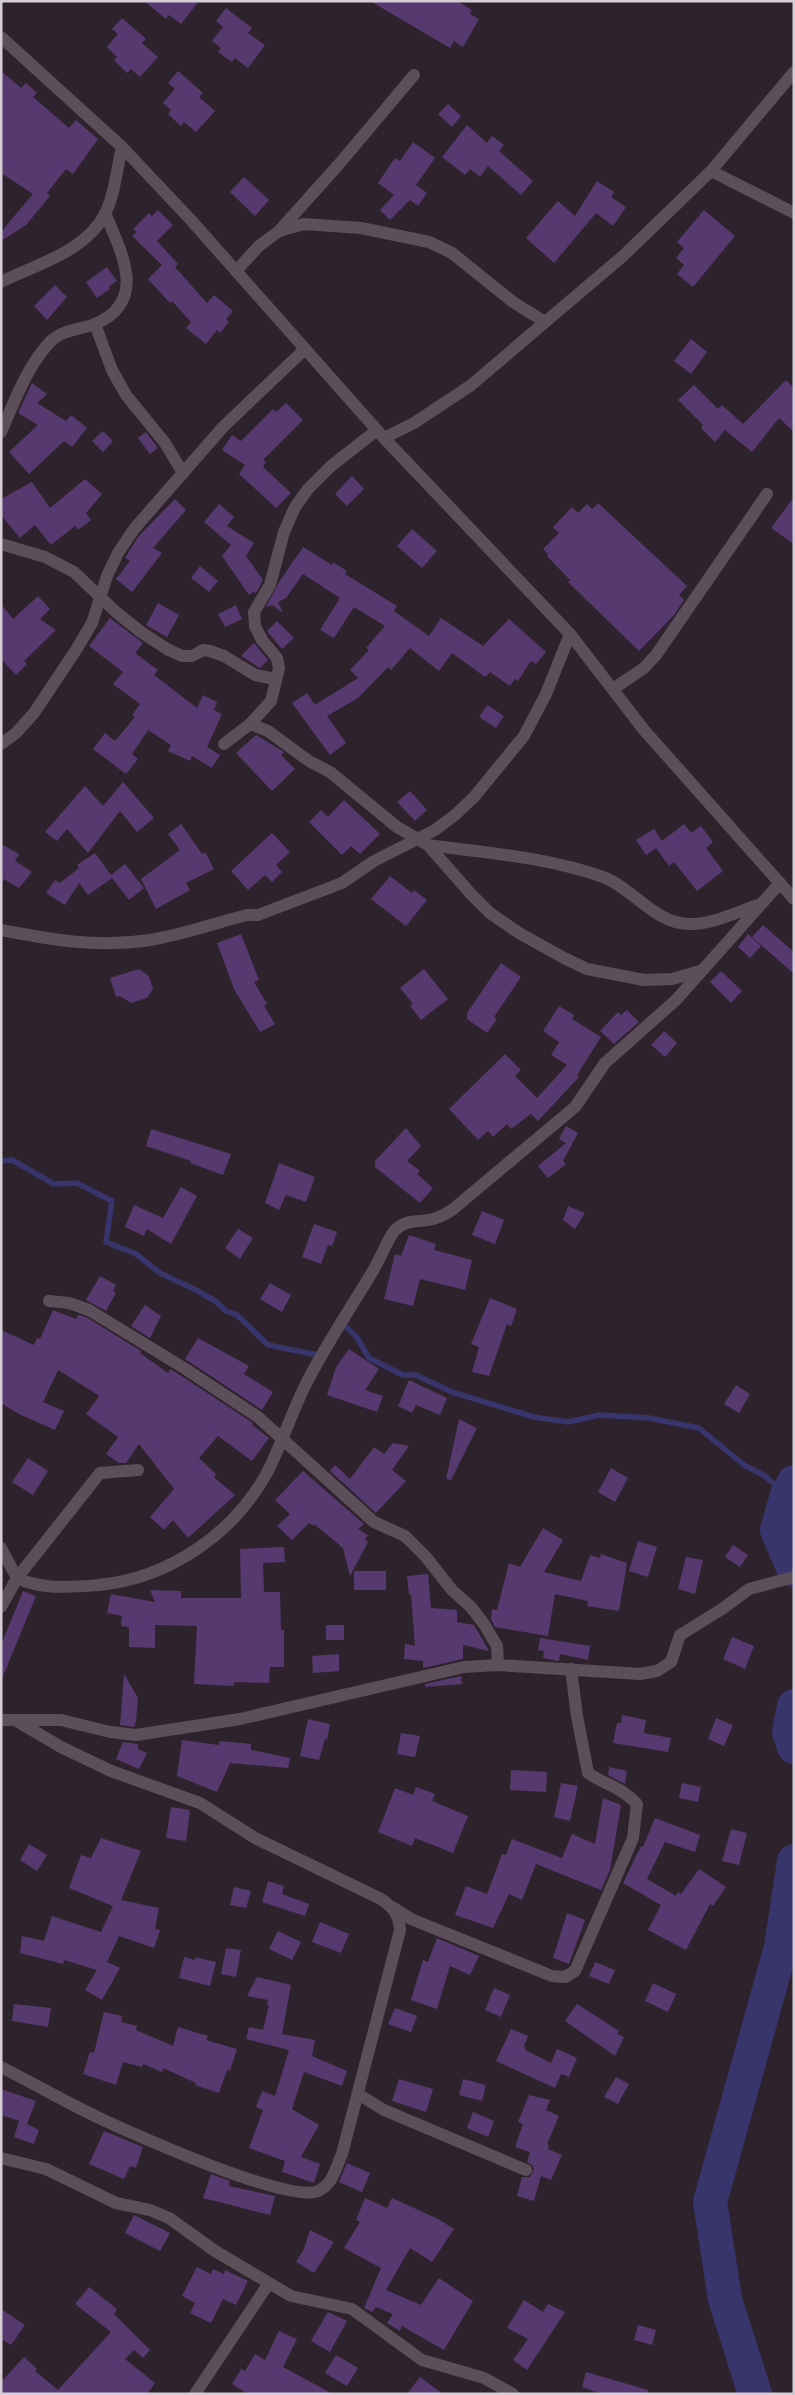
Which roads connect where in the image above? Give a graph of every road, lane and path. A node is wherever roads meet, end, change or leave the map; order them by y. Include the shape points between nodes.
1 (1, 37) edge
2 (794, 72) edge
3 (414, 75) dead end
4 (122, 147) junction
5 (712, 171) junction
6 (105, 213) junction
7 (794, 213) edge
8 (279, 231) junction
9 (236, 271) junction
10 (1, 282) edge
11 (545, 322) junction
12 (95, 324) junction
13 (304, 350) junction
14 (1, 432) edge
15 (380, 434) junction
16 (183, 473) junction
17 (767, 494) dead end
18 (1, 544) edge
19 (102, 598) junction
20 (570, 634) junction
21 (275, 679) junction
22 (613, 689) junction
23 (250, 724) junction
24 (1, 744) edge
25 (224, 744) dead end
26 (415, 838) junction
27 (428, 845) junction
28 (780, 883) junction
29 (794, 899) edge
30 (763, 903) junction
31 (1, 930) edge
32 (700, 971) junction
33 (49, 1301) dead end
34 (282, 1440) junction
35 (138, 1470) dead end
36 (1, 1548) edge
37 (794, 1577) edge
38 (17, 1578) junction
39 (1, 1607) edge
40 (498, 1665) junction
41 (571, 1669) junction
42 (1, 1720) edge
43 (15, 1720) junction
44 (391, 1906) junction
45 (1, 2067) edge
46 (358, 2094) junction
47 (1, 2158) edge
48 (526, 2170) dead end
49 (268, 2283) junction
50 (195, 2394) edge
51 (513, 2394) edge

1 - 4 street
2 - 5 street
3 - 8 street
4 - 6 street
4 - 9 street
5 - 7 street
5 - 11 street via 623,256
6 - 10 street via 73,248
6 - 12 street via 125,262 128,283 122,302 110,316
8 - 9 street via 259,246
8 - 11 street via 304,224 361,228 429,242 452,253 506,297
9 - 13 street
11 - 15 street via 449,402 414,423
12 - 14 street via 64,332 50,342 34,364
12 - 16 street via 112,370 126,395 166,443
13 - 15 street
13 - 16 street via 223,427
15 - 20 street
15 - 21 street via 331,466 308,489 295,507 284,532 270,585 254,612 255,626 277,658 279,668
16 - 19 street via 134,529 118,553 107,576
17 - 22 street via 656,654 644,668
18 - 19 street via 44,557 74,572
19 - 21 street via 141,632 167,649 182,656 210,651 255,675
19 - 24 street via 92,623 53,685 16,733
20 - 22 street
20 - 26 street via 546,694 524,736 455,815 435,830
21 - 23 street via 271,701
22 - 28 street via 655,743
23 - 25 street
23 - 26 street via 268,731 330,772
26 - 27 street
26 - 31 street via 342,883 258,915 247,915 174,935 131,942 87,943 62,942
27 - 30 street via 556,864 598,875 674,922 700,924
27 - 32 street via 490,913 519,933 587,969 644,980 672,979
28 - 29 street
28 - 30 street
30 - 32 street
32 - 34 street via 662,1014 605,1063 575,1107 501,1170 446,1213 432,1220 411,1220 394,1231 309,1377
33 - 34 street via 89,1310 231,1398
34 - 38 street via 267,1473 232,1518 213,1538 163,1569 109,1584 74,1587 41,1586
34 - 40 street via 374,1522 405,1536 426,1557 484,1624 497,1646
35 - 38 street via 100,1473
36 - 38 street
37 - 41 street via 749,1589 680,1635 671,1662 658,1670 640,1674
38 - 39 street
40 - 41 street
40 - 43 street via 464,1667 240,1719 136,1735 61,1720
41 - 44 street via 588,1773 624,1790 637,1804 633,1838 575,1971 565,1977 552,1976 411,1919
42 - 43 street
43 - 44 street via 111,1771 200,1803 255,1838
44 - 46 street via 399,1917 400,1930
45 - 46 street via 106,2120 264,2185 296,2192 317,2192 330,2182 342,2154
46 - 48 street via 384,2110
47 - 49 street via 46,2169 116,2203 150,2210 169,2218 214,2251
49 - 50 street
49 - 51 street via 291,2296 352,2309 422,2360 484,2378

